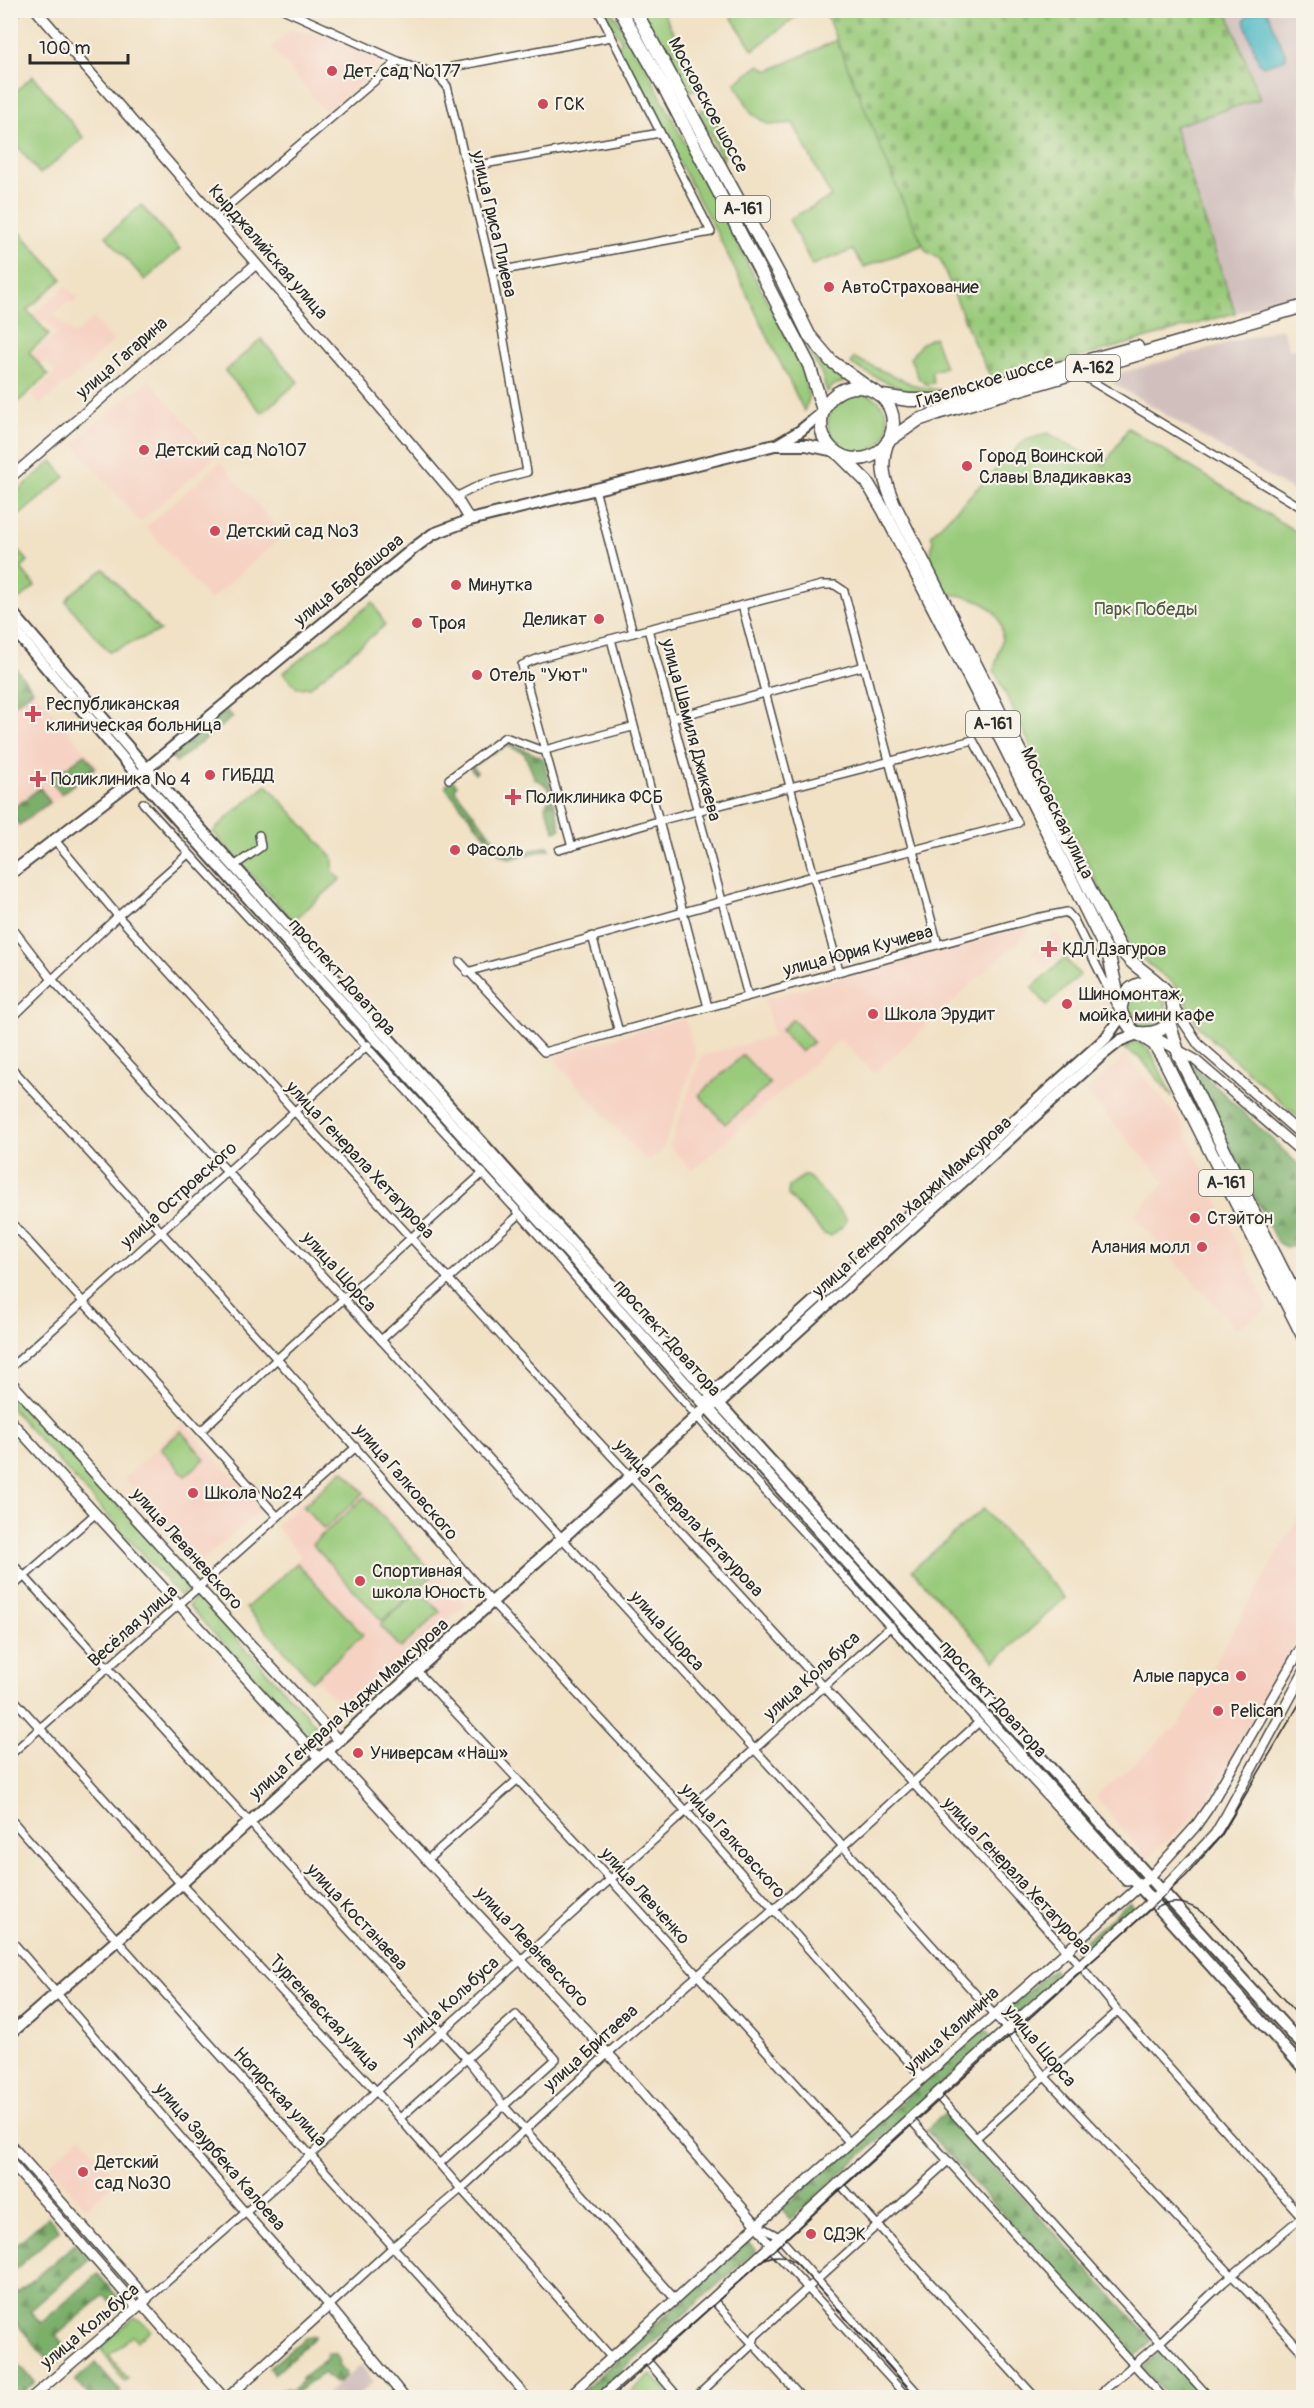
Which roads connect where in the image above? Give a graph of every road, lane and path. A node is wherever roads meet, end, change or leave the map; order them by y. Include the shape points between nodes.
1 (16, 10) edge
2 (36, 10) edge
3 (285, 10) edge
4 (598, 10) edge
5 (620, 10) edge
6 (635, 10) edge
7 (10, 15) edge
8 (611, 37) junction
9 (398, 61) junction
10 (436, 74) junction
11 (660, 133) junction
12 (467, 167) junction
13 (216, 216) junction
14 (256, 264) junction
15 (492, 272) junction
16 (1299, 304) edge
17 (1078, 373) junction
18 (870, 389) junction
19 (882, 396) junction
20 (823, 412) junction
21 (888, 442) junction
22 (775, 446) junction
23 (838, 453) junction
24 (10, 478) edge
25 (595, 489) junction
26 (456, 497) junction
27 (1304, 510) edge
28 (470, 520) junction
29 (742, 605) junction
30 (10, 610) edge
31 (10, 625) edge
32 (648, 629) junction
33 (633, 633) junction
34 (611, 639) junction
35 (864, 666) junction
36 (764, 693) junction
37 (673, 718) junction
38 (632, 727) junction
39 (544, 750) junction
40 (889, 760) junction
41 (142, 772) junction
42 (449, 779) dead end
43 (789, 786) junction
44 (143, 803) dead end
45 (697, 810) junction
46 (658, 821) junction
47 (259, 835) dead end
48 (54, 839) junction
49 (572, 847) junction
50 (559, 850) dead end
51 (913, 850) junction
52 (188, 854) junction
53 (234, 866) junction
54 (10, 874) edge
55 (813, 876) junction
56 (722, 902) junction
57 (683, 912) junction
58 (118, 916) junction
59 (10, 925) edge
60 (592, 936) junction
61 (938, 945) junction
62 (460, 962) dead end
63 (839, 971) junction
64 (467, 972) junction
65 (53, 980) junction
66 (1158, 984) junction
67 (748, 996) junction
68 (1173, 1006) junction
69 (708, 1007) junction
70 (1121, 1011) junction
71 (10, 1020) edge
72 (1169, 1022) junction
73 (619, 1032) junction
74 (1144, 1034) junction
75 (368, 1045) junction
76 (1177, 1048) junction
77 (10, 1066) edge
78 (295, 1112) junction
79 (1304, 1137) edge
80 (1304, 1154) edge
81 (227, 1173) junction
82 (483, 1173) junction
83 (520, 1214) junction
84 (10, 1221) edge
85 (161, 1231) junction
86 (412, 1238) junction
87 (449, 1279) junction
88 (344, 1300) junction
89 (83, 1302) junction
90 (806, 1308) junction
91 (1304, 1312) edge
92 (814, 1317) junction
93 (1304, 1338) edge
94 (381, 1340) junction
95 (277, 1359) junction
96 (10, 1368) edge
97 (10, 1381) edge
98 (711, 1394) junction
99 (719, 1403) junction
100 (707, 1407) junction
101 (697, 1416) junction
102 (10, 1420) edge
103 (201, 1431) junction
104 (356, 1447) junction
105 (630, 1477) junction
106 (95, 1514) junction
107 (277, 1516) junction
108 (562, 1539) junction
109 (10, 1561) edge
110 (25, 1577) junction
111 (199, 1586) junction
112 (10, 1589) edge
113 (492, 1602) junction
114 (178, 1604) junction
115 (891, 1626) junction
116 (1304, 1642) edge
117 (108, 1668) junction
118 (416, 1670) junction
119 (1304, 1672) edge
120 (825, 1686) junction
121 (10, 1695) edge
122 (978, 1723) junction
123 (41, 1728) junction
124 (338, 1740) junction
125 (327, 1750) junction
126 (755, 1750) junction
127 (10, 1755) edge
128 (319, 1758) junction
129 (517, 1780) junction
130 (912, 1784) junction
131 (686, 1811) junction
132 (10, 1818) edge
133 (248, 1822) junction
134 (842, 1847) junction
135 (427, 1860) junction
136 (1149, 1878) junction
137 (611, 1880) junction
138 (181, 1884) junction
139 (1137, 1884) junction
140 (1161, 1892) junction
141 (1152, 1901) junction
142 (773, 1909) junction
143 (10, 1939) edge
144 (117, 1941) junction
145 (1066, 1950) junction
146 (522, 1959) junction
147 (1080, 1965) junction
148 (697, 1975) junction
149 (57, 1994) junction
150 (1118, 2011) junction
151 (993, 2015) junction
152 (1006, 2030) junction
153 (443, 2032) junction
154 (10, 2034) edge
155 (1304, 2047) edge
156 (608, 2054) junction
157 (467, 2059) junction
158 (1304, 2069) edge
159 (1044, 2076) junction
160 (923, 2078) junction
161 (376, 2091) junction
162 (936, 2094) junction
163 (504, 2106) junction
164 (400, 2118) junction
165 (909, 2118) junction
166 (526, 2130) junction
167 (976, 2138) junction
168 (10, 2144) edge
169 (850, 2144) junction
170 (312, 2154) junction
171 (10, 2162) edge
172 (947, 2162) junction
173 (440, 2163) junction
174 (838, 2182) junction
175 (461, 2189) junction
176 (245, 2212) junction
177 (1303, 2216) edge
178 (878, 2224) junction
179 (757, 2225) junction
180 (779, 2237) junction
181 (395, 2245) junction
182 (768, 2246) junction
183 (1232, 2276) junction
184 (818, 2282) junction
185 (810, 2288) junction
186 (675, 2299) junction
187 (712, 2299) junction
188 (142, 2304) junction
189 (329, 2306) junction
190 (1160, 2342) junction
191 (753, 2344) junction
192 (1304, 2354) edge
193 (611, 2357) junction
194 (644, 2357) junction
195 (1133, 2364) junction
196 (31, 2397) edge
197 (225, 2397) edge
198 (405, 2397) edge
199 (528, 2397) edge
200 (567, 2397) edge
201 (600, 2397) edge
202 (679, 2397) edge
203 (695, 2397) edge
204 (802, 2397) edge
205 (908, 2397) edge
206 (922, 2397) edge
207 (1036, 2397) edge
208 (1095, 2397) edge
209 (1164, 2397) edge
210 (1210, 2397) edge

1 - 7 street
2 - 13 street, Кырджалийская улица
3 - 9 street
4 - 8 street
5 - 20 highway, Московское шоссе / А-161 via 699,152 809,365
6 - 18 highway, Московское шоссе / А-161 via 809,335 831,361
8 - 10 street via 452,67
8 - 11 street
9 - 10 street
9 - 13 street
10 - 12 street, улица Гриса Плиева via 447,86
11 - 12 street
11 - 15 street via 711,232
12 - 15 street, улица Гриса Плиева
13 - 14 street, Кырджалийская улица
14 - 24 street, улица Гагарина
14 - 26 street, Кырджалийская улица
15 - 26 street, улица Гриса Плиева via 527,472 482,483
16 - 17 highway, Гизельское шоссе / А-162
16 - 19 highway, Гизельское шоссе / А-162 via 952,398 926,401
17 - 21 highway, Гизельское шоссе / А-162 via 925,417
17 - 27 street
18 - 19 highway, А-161
18 - 20 highway via 845,389 832,397
19 - 21 highway, А-161 via 892,415
20 - 22 main road, улица Барбашова
20 - 23 highway, А-161 via 822,431 827,443
21 - 23 highway via 868,457 851,458
21 - 66 highway, Московская улица / А-161 via 882,458 884,481 915,546 1121,949
22 - 23 main road, улица Барбашова via 806,446
22 - 25 main road, улица Барбашова
23 - 70 highway, Московская улица / А-161 via 874,493 1004,745 1109,956
25 - 28 main road, улица Барбашова
25 - 33 street, улица Шамиля Джикаева
26 - 28 street, Кырджалийская улица
28 - 41 main road, улица Барбашова via 433,534 414,548
29 - 32 street
29 - 35 street via 822,585 840,588
29 - 36 street
30 - 41 main road, проспект Доватора
31 - 41 main road, проспект Доватора
32 - 33 street, улица Шамиля Джикаева
32 - 37 street, улица Шамиля Джикаева
33 - 34 street
34 - 38 street
34 - 39 street via 522,665
35 - 36 street
35 - 40 street
36 - 37 street
36 - 43 street
37 - 45 street, улица Шамиля Джикаева
38 - 39 street
38 - 46 street
39 - 42 street via 505,737
39 - 49 street
40 - 43 street
40 - 51 street
40 - 51 street via 973,740 1018,823
41 - 48 main road, улица Барбашова
41 - 53 main road, проспект Доватора
41 - 100 main road, проспект Доватора
43 - 45 street
43 - 55 street
44 - 52 street, проспект Доватора
45 - 46 street
45 - 56 street, улица Шамиля Джикаева
46 - 49 street
46 - 57 street
47 - 53 street via 261,847
48 - 54 main road, улица Барбашова
48 - 58 street, улица Генерала Хетагурова
49 - 50 street
51 - 55 street
51 - 61 street
52 - 58 street
52 - 75 street, проспект Доватора
53 - 98 main road, проспект Доватора
55 - 56 street
55 - 63 street
56 - 57 street
56 - 67 street, улица Шамиля Джикаева
57 - 60 street
57 - 69 street
58 - 65 street
58 - 78 street, улица Генерала Хетагурова
59 - 65 street, улица Щорса
60 - 64 street
60 - 73 street
61 - 63 street, улица Юрия Кучиева
61 - 70 street, улица Юрия Кучиева via 1067,912
62 - 64 street
63 - 67 street, улица Юрия Кучиева
64 - 73 street, улица Юрия Кучиева via 544,1052
65 - 71 street
65 - 81 street, улица Щорса
66 - 68 highway, Московская улица / А-161 via 1169,993
66 - 70 highway via 1146,982 1131,987 1122,999
67 - 69 street, улица Юрия Кучиева
68 - 72 highway
68 - 79 street via 1199,1045
69 - 73 street, улица Юрия Кучиева
70 - 74 highway, А-161 via 1132,1030
70 - 90 main road, улица Генерала Хаджи Мамсурова via 1106,1038
72 - 74 highway via 1164,1028
72 - 76 highway, А-161
74 - 76 street
74 - 92 main road, улица Генерала Хаджи Мамсурова via 1121,1040 1102,1055
74 - 93 highway, А-161 via 1165,1061
75 - 78 street, улица Островского
75 - 82 street, проспект Доватора
76 - 80 street
76 - 91 highway, А-161
77 - 85 street, улица Галковского
78 - 81 street, улица Островского
78 - 86 street, улица Генерала Хетагурова
81 - 85 street, улица Островского
81 - 88 street, улица Щорса
82 - 83 street, проспект Доватора
82 - 86 street
83 - 87 street
83 - 101 street, проспект Доватора
84 - 89 street
85 - 89 street, улица Островского
85 - 95 street, улица Галковского
86 - 87 street, улица Генерала Хетагурова
86 - 88 street
87 - 94 street
87 - 105 street, улица Генерала Хетагурова
88 - 94 street, улица Щорса
88 - 95 street
89 - 96 street, улица Островского
89 - 103 street
90 - 92 main road
90 - 98 main road, улица Генерала Хаджи Мамсурова
92 - 99 main road, улица Генерала Хаджи Мамсурова
94 - 108 street, улица Щорса
95 - 103 street
95 - 104 street, улица Галковского
97 - 111 street, улица Леваневского
98 - 99 main road, проспект Доватора
98 - 100 main road
99 - 100 main road, улица Генерала Хаджи Мамсурова
99 - 136 main road, проспект Доватора
100 - 101 main road, улица Генерала Хаджи Мамсурова
100 - 139 main road, проспект Доватора
101 - 105 main road, улица Генерала Хаджи Мамсурова
101 - 115 street, проспект Доватора
102 - 106 street
103 - 107 street
104 - 107 street, Весёлая улица
104 - 113 street, улица Галковского
105 - 108 main road, улица Генерала Хаджи Мамсурова
105 - 120 street, улица Генерала Хетагурова
106 - 110 street
106 - 114 street
107 - 111 street, Весёлая улица
108 - 113 main road, улица Генерала Хаджи Мамсурова
108 - 126 street, улица Щорса
109 - 110 street, улица Костанаева
110 - 112 street
110 - 117 street, улица Костанаева
111 - 114 street, Весёлая улица
111 - 124 street, улица Леваневского
113 - 118 main road, улица Генерала Хаджи Мамсурова
113 - 131 street, улица Галковского
114 - 117 street, Весёлая улица
114 - 128 street
115 - 120 street, улица Кольбуса
115 - 122 street, проспект Доватора
116 - 136 street, улица Калинина via 1209,1807
117 - 123 street, Весёлая улица
117 - 133 street, улица Костанаева
118 - 124 main road, улица Генерала Хаджи Мамсурова
118 - 129 street, улица Левченко
119 - 140 street, улица Калинина via 1215,1834
120 - 126 street, улица Кольбуса
120 - 130 street, улица Генерала Хетагурова
121 - 123 street, Тургеневская улица
122 - 130 street, улица Бритаева
122 - 139 street, проспект Доватора via 1125,1882
123 - 127 street, Весёлая улица
123 - 138 street, Тургеневская улица
124 - 125 main road, улица Генерала Хаджи Мамсурова
125 - 128 main road, улица Генерала Хаджи Мамсурова
125 - 135 street, улица Леваневского
126 - 131 street, улица Кольбуса
126 - 134 street, улица Щорса
128 - 133 main road, улица Генерала Хаджи Мамсурова
129 - 135 street
129 - 137 street, улица Левченко
130 - 134 street, улица Бритаева
130 - 145 street, улица Генерала Хетагурова
131 - 137 street, улица Кольбуса
131 - 142 street, улица Галковского
132 - 144 street, Ногирская улица
133 - 138 main road, улица Генерала Хаджи Мамсурова
133 - 153 street, улица Костанаева
134 - 142 street, улица Бритаева
134 - 151 street, улица Щорса
135 - 146 street, улица Леваневского
136 - 139 street, улица Калинина
136 - 140 main road, проспект Доватора
137 - 146 street, улица Кольбуса
137 - 148 street, улица Левченко
138 - 144 main road, улица Генерала Хаджи Мамсурова
138 - 161 street, Тургеневская улица
139 - 141 main road, проспект Доватора
139 - 145 street, улица Калинина
140 - 141 street, улица Калинина
140 - 155 main road, проспект Доватора
141 - 147 street, улица Калинина
141 - 158 main road, проспект Доватора
142 - 148 street, улица Бритаева
142 - 160 street, улица Галковского
143 - 149 street, улица Заурбека Калоева
144 - 149 main road, улица Генерала Хаджи Мамсурова
144 - 170 street, Ногирская улица
145 - 147 street, улица Генерала Хетагурова
145 - 151 street, улица Калинина
146 - 153 street, улица Кольбуса
146 - 156 street, улица Леваневского
147 - 150 street, улица Генерала Хетагурова
147 - 152 street, улица Калинина
148 - 156 street, улица Бритаева
148 - 169 street, улица Левченко
149 - 154 main road, улица Генерала Хаджи Мамсурова
149 - 176 street, улица Заурбека Калоева
150 - 159 street
150 - 177 street, улица Генерала Хетагурова
151 - 152 street, улица Щорса
151 - 160 street, улица Калинина
152 - 159 street, улица Щорса
152 - 162 street, улица Калинина
153 - 157 street, улица Костанаева
153 - 161 street, улица Кольбуса
156 - 166 street, улица Бритаева
156 - 179 street, улица Леваневского
157 - 163 street, улица Костанаева
157 - 163 street via 516,2014 556,2059
157 - 164 street
159 - 167 street
159 - 183 street, улица Щорса
160 - 169 street, улица Калинина
161 - 164 street, Тургеневская улица
161 - 170 street, улица Кольбуса
162 - 165 street, улица Калинина
162 - 167 street
163 - 166 street, улица Костанаева
163 - 173 street
164 - 173 street, Тургеневская улица
165 - 172 street
165 - 174 street, улица Калинина
166 - 175 street, улица Бритаева
166 - 186 street, улица Костанаева
167 - 190 street
168 - 188 street
169 - 179 street, улица Калинина
170 - 176 street, улица Кольбуса
170 - 181 street, Ногирская улица
171 - 188 street
172 - 178 street
172 - 195 street
173 - 175 street, Тургеневская улица
174 - 178 street
174 - 180 street, улица Калинина
175 - 181 street, улица Бритаева
175 - 193 street, Тургеневская улица
176 - 188 street, улица Кольбуса
176 - 189 street, улица Заурбека Калоева
177 - 183 street
178 - 184 street
178 - 207 street
179 - 180 street, улица Леваневского
179 - 182 street, улица Леваневского
179 - 186 street, улица Калинина
180 - 182 street, улица Калинина
180 - 184 street, улица Леваневского
181 - 189 street, улица Бритаева
181 - 199 street, Ногирская улица
182 - 185 street, улица Леваневского
182 - 187 street, улица Калинина
183 - 190 street
183 - 192 street, улица Щорса
184 - 185 street
184 - 206 street, улица Леваневского
185 - 191 street via 755,2336
185 - 205 street, улица Леваневского
186 - 193 street, улица Калинина
187 - 191 street
187 - 194 street, улица Калинина
188 - 196 street, улица Кольбуса
188 - 197 street
189 - 197 street, улица Бритаева
189 - 198 street, улица Заурбека Калоева
190 - 195 street
190 - 210 street
191 - 203 street
191 - 204 street
193 - 200 street, улица Калинина
194 - 201 street, улица Калинина
194 - 202 street
195 - 208 street
195 - 209 street

